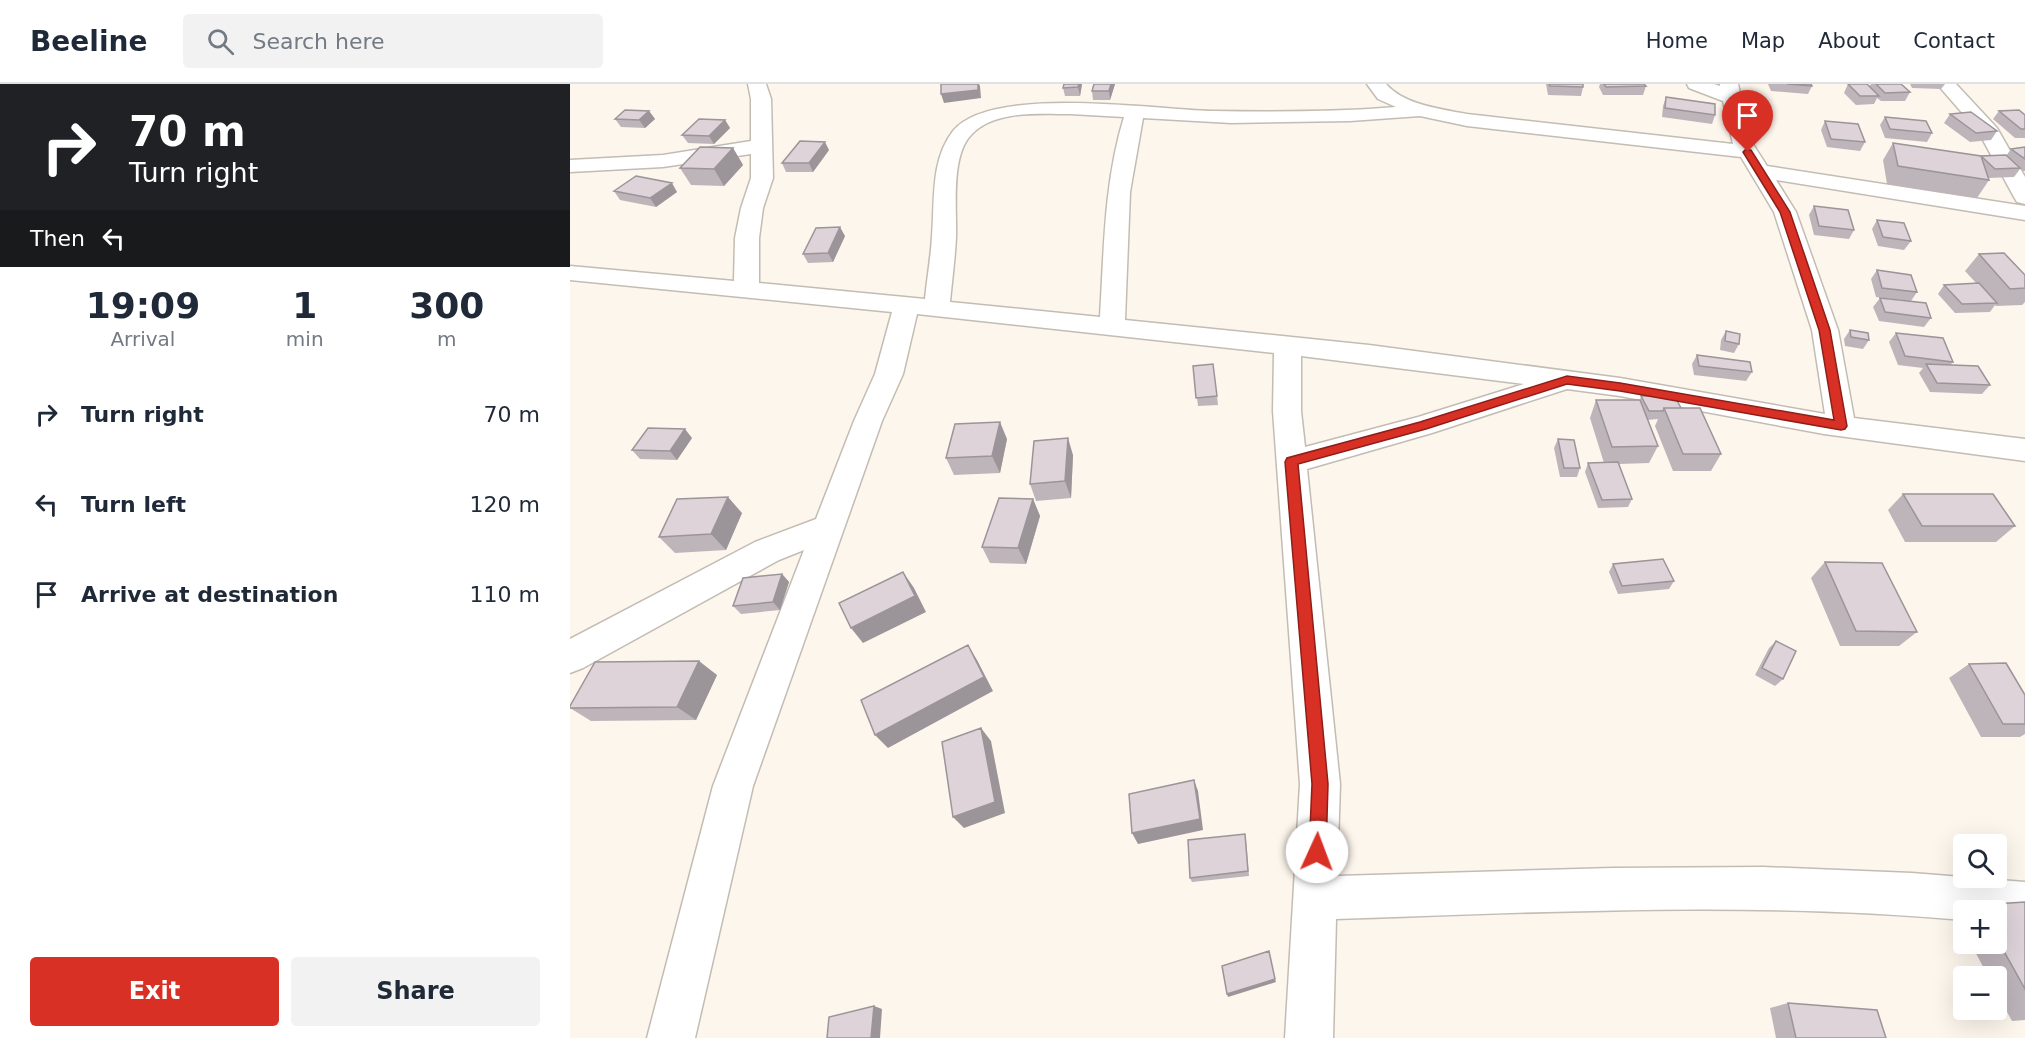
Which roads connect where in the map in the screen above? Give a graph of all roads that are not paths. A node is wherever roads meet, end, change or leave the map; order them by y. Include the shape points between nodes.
1 (758, 84) edge
2 (1376, 84) edge
3 (1696, 84) edge
4 (1952, 87) edge
5 (1730, 90) edge
6 (1420, 110) junction
7 (1135, 112) junction
8 (760, 146) junction
9 (1753, 162) junction
10 (570, 166) edge
11 (2025, 197) edge
12 (2025, 213) edge
13 (570, 248) edge
14 (570, 273) edge
15 (613, 277) junction
16 (747, 290) junction
17 (921, 307) junction
18 (1112, 328) junction
19 (1288, 346) junction
20 (1567, 380) junction
21 (1841, 426) junction
22 (2025, 450) edge
23 (1291, 462) junction
24 (830, 527) junction
25 (570, 657) edge
26 (1315, 898) junction
27 (2025, 904) edge
28 (671, 1038) edge
29 (1309, 1038) edge

1 - 8 street
2 - 6 street via 1385,95
3 - 5 street
4 - 11 street via 1987,128
5 - 9 street via 1741,141
6 - 7 street via 1330,116 1204,117
6 - 9 street
7 - 17 street via 1087,100 979,120 961,133 946,181 944,237
7 - 18 street via 1127,134 1116,216
8 - 10 street via 663,161
8 - 16 street via 762,178 747,238
9 - 12 street
9 - 21 street via 1785,212 1825,330
13 - 15 street
14 - 15 street
15 - 16 street
16 - 17 street
17 - 18 street
17 - 24 street via 868,421
18 - 19 street
19 - 20 street
19 - 23 street
20 - 21 street
20 - 23 street
21 - 22 street
23 - 26 street via 1320,784
24 - 25 street via 767,551
24 - 28 street via 733,786
26 - 27 street via 1751,889 1911,894
26 - 29 street

